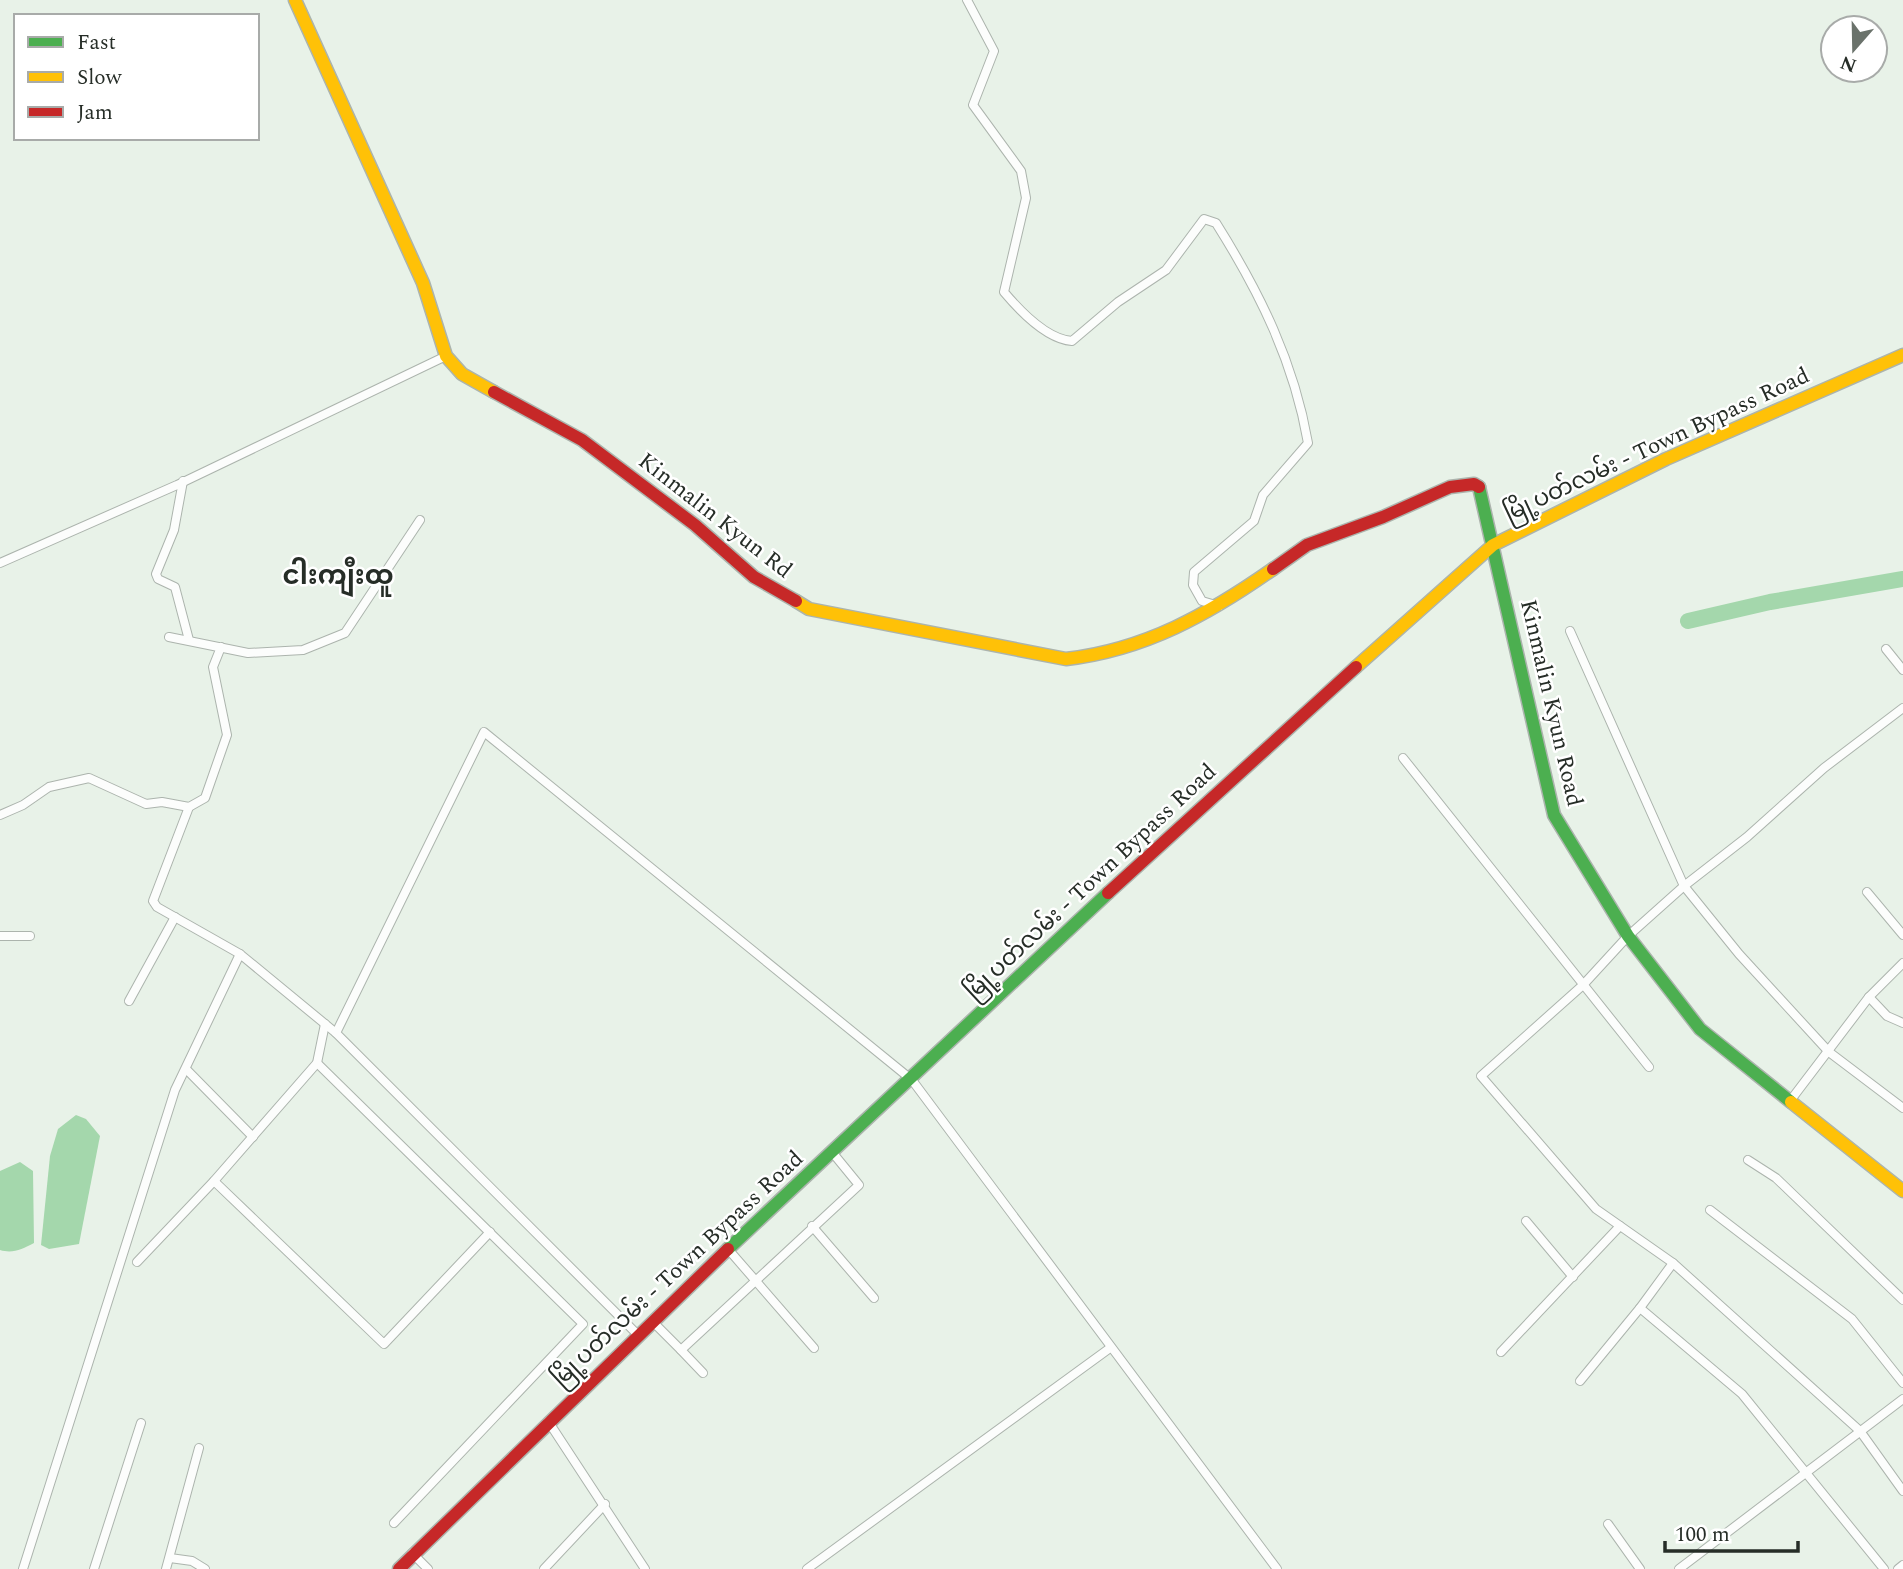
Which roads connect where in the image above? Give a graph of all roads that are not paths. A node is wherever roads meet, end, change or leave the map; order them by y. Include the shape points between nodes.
1 (295, 0) edge
2 (967, 0) edge
3 (1903, 355) edge
4 (446, 356) junction
5 (183, 481) junction
6 (420, 520) dead end
7 (1493, 545) junction
8 (0, 563) edge
9 (1219, 606) junction
10 (1570, 631) dead end
11 (169, 637) dead end
12 (189, 640) junction
13 (221, 647) junction
14 (1886, 649) dead end
15 (1903, 670) edge
16 (1903, 708) edge
17 (1403, 758) dead end
18 (189, 807) junction
19 (0, 815) edge
20 (1684, 886) junction
21 (1867, 892) dead end
22 (175, 917) junction
23 (1903, 935) edge
24 (0, 936) edge
25 (30, 936) dead end
26 (1628, 936) junction
27 (240, 954) junction
28 (1903, 963) edge
29 (1583, 985) junction
30 (1869, 998) junction
31 (129, 1001) dead end
32 (1903, 1023) edge
33 (325, 1024) junction
34 (336, 1033) junction
35 (1829, 1052) junction
36 (317, 1063) junction
37 (1649, 1068) dead end
38 (186, 1069) junction
39 (912, 1080) junction
40 (1790, 1101) junction
41 (1903, 1108) edge
42 (253, 1137) junction
43 (832, 1152) junction
44 (1748, 1160) dead end
45 (215, 1181) junction
46 (1903, 1191) edge
47 (1710, 1210) dead end
48 (1526, 1221) dead end
49 (812, 1226) junction
50 (1620, 1226) junction
51 (490, 1232) junction
52 (728, 1249) junction
53 (137, 1262) dead end
54 (1673, 1263) junction
55 (1573, 1277) junction
56 (756, 1281) junction
57 (874, 1298) dead end
58 (1903, 1300) edge
59 (1640, 1308) junction
60 (652, 1321) junction
61 (637, 1335) junction
62 (814, 1348) dead end
63 (1110, 1348) junction
64 (681, 1350) junction
65 (1501, 1352) dead end
66 (703, 1373) dead end
67 (1580, 1381) dead end
68 (1903, 1383) edge
69 (1903, 1399) edge
70 (548, 1421) junction
71 (141, 1423) dead end
72 (1860, 1431) junction
73 (199, 1448) dead end
74 (1808, 1472) junction
75 (1903, 1491) edge
76 (605, 1504) junction
77 (394, 1523) dead end
78 (1608, 1524) dead end
79 (412, 1553) junction
80 (170, 1558) junction
81 (1903, 1565) edge
82 (23, 1569) edge
83 (94, 1569) edge
84 (166, 1569) edge
85 (205, 1569) edge
86 (399, 1569) edge
87 (428, 1569) edge
88 (544, 1569) edge
89 (645, 1569) edge
90 (807, 1569) edge
91 (1277, 1569) edge
92 (1640, 1569) edge
93 (1679, 1569) edge
94 (1884, 1569) edge
95 (1898, 1569) edge

1 - 4 street via 423,283
2 - 9 street via 994,51 973,105 1021,171 1027,198 1004,292 1023,314 1063,341 1072,341 1166,270 1204,219 1216,223 1273,322 1292,369 1308,443 1263,495 1254,521 1194,572 1193,585 1202,601
3 - 7 street, မြို့ပတ်လမ်း - Town Bypass Road via 1666,459
4 - 5 street
4 - 9 street, Kinmalin Kyun Rd via 462,374 582,440 695,525 754,577 809,609 1066,659 1102,655 1182,627
5 - 8 street
5 - 12 street via 174,530 156,574 175,587
6 - 13 street via 345,633 303,650 248,653
7 - 9 street, Kinmalin Kyun Rd via 1479,487 1450,487 1307,545
7 - 26 street, Kinmalin Kyun Road via 1554,815
7 - 39 street, မြို့ပတ်လမ်း - Town Bypass Road via 1206,801
10 - 20 street
11 - 12 street
12 - 13 street
13 - 18 street via 213,667 227,735 205,798
14 - 15 street
16 - 20 street
17 - 29 street
18 - 19 street via 146,804 89,778 49,787
18 - 22 street via 153,901
20 - 26 street
20 - 35 street
21 - 23 street
22 - 27 street
22 - 31 street
24 - 25 street
26 - 29 street
26 - 40 street, Kinmalin Kyun Road via 1700,1029
27 - 33 street
27 - 38 street
28 - 30 street
29 - 37 street
29 - 50 street via 1481,1076 1596,1209
30 - 32 street via 1887,1016
30 - 35 street
33 - 34 street
33 - 36 street
34 - 39 street via 484,732
34 - 61 street
35 - 40 street
35 - 41 street
36 - 42 street
36 - 51 street
38 - 42 street
38 - 82 street via 112,1282
39 - 43 street, မြို့ပတ်လမ်း - Town Bypass Road
39 - 63 street
40 - 46 street, Kinmalin Kyun Road
42 - 45 street
43 - 49 street via 859,1185
43 - 52 street, မြို့ပတ်လမ်း - Town Bypass Road
44 - 58 street via 1776,1178
45 - 51 street via 384,1344
45 - 53 street
47 - 68 street via 1852,1320
48 - 55 street
49 - 56 street
49 - 57 street
50 - 54 street
50 - 55 street
51 - 77 street via 583,1324
52 - 56 street
52 - 60 street, မြို့ပတ်လမ်း - Town Bypass Road
54 - 59 street
54 - 72 street
55 - 65 street
56 - 62 street
56 - 64 street
59 - 67 street
59 - 74 street via 1742,1394
60 - 61 street, မြို့ပတ်လမ်း - Town Bypass Road
60 - 64 street
61 - 70 street, မြို့ပတ်လမ်း - Town Bypass Road
63 - 90 street
63 - 91 street
64 - 66 street
69 - 72 street
70 - 76 street
70 - 79 street, မြို့ပတ်လမ်း - Town Bypass Road
71 - 83 street
72 - 74 street
72 - 75 street
73 - 80 street
74 - 93 street
74 - 94 street
76 - 88 street
76 - 89 street
78 - 92 street
79 - 86 street, မြို့ပတ်လမ်း - Town Bypass Road
79 - 87 street
80 - 84 street
80 - 85 street via 192,1561
81 - 95 street

